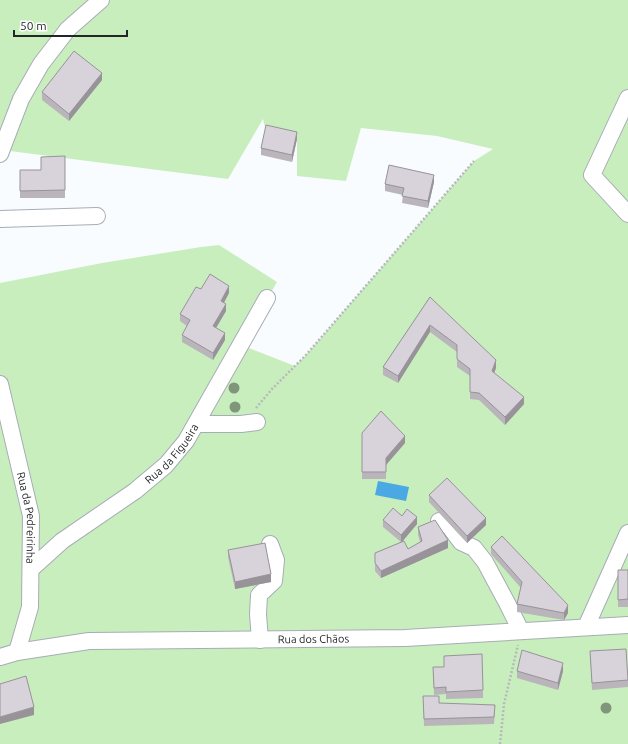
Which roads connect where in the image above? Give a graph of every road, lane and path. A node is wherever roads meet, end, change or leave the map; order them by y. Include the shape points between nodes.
1 (101, 0) edge
2 (628, 98) edge
3 (0, 154) edge
4 (474, 161) dead end
5 (628, 214) edge
6 (97, 216) dead end
7 (0, 219) edge
8 (267, 298) dead end
9 (0, 384) edge
10 (249, 423) joint
11 (196, 424) junction
12 (439, 521) dead end
13 (628, 533) edge
14 (270, 544) dead end
15 (31, 569) junction
16 (628, 625) edge
17 (586, 627) junction
18 (521, 631) junction
19 (260, 640) junction
20 (17, 652) junction
21 (0, 657) edge
22 (500, 744) edge

1 - 3 street via 68,29 42,64 21,99
2 - 5 street via 592,175
4 - 10 path via 306,355 272,389
6 - 7 street
8 - 11 street, Rua da Figueira
9 - 15 street, Rua da Pedreirinha via 31,516
10 - 11 street
11 - 15 street, Rua da Figueira via 166,466 62,542
12 - 18 street via 449,526 461,542 474,548 485,562
13 - 17 street
14 - 19 street via 276,560 274,581 259,595
15 - 20 street, Rua da Pedreirinha via 30,607
16 - 17 street, Rua dos Chãos
17 - 18 street, Rua dos Chãos
18 - 19 street, Rua dos Chãos via 405,638
18 - 22 path via 504,704
19 - 20 street, Rua dos Chãos via 89,641
20 - 21 street, Rua dos Chãos

